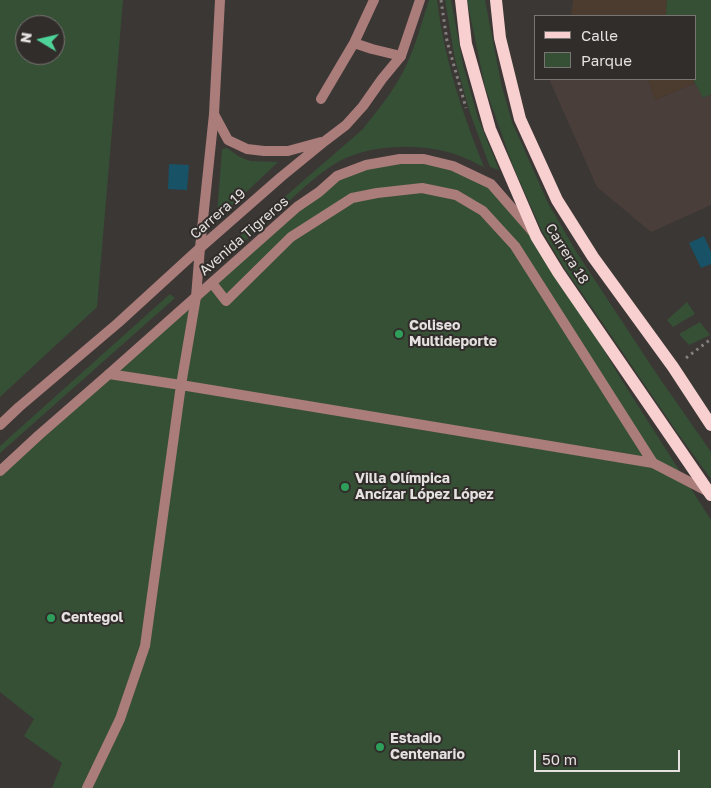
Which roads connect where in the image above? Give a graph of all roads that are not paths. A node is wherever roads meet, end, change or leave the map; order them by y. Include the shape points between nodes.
1 (220, 0) edge
2 (374, 0) edge
3 (420, 0) edge
4 (461, 0) edge
5 (496, 0) edge
6 (354, 42) junction
7 (402, 56) junction
8 (321, 99) dead end
9 (214, 114) junction
10 (325, 141) junction
11 (536, 236) junction
12 (200, 248) junction
13 (212, 282) junction
14 (196, 296) junction
15 (109, 374) junction
16 (181, 385) junction
17 (711, 424) edge
18 (0, 425) edge
19 (653, 463) junction
20 (0, 471) edge
21 (710, 493) edge
22 (87, 788) edge

1 - 9 street
2 - 6 street
3 - 7 street, Carrera 19
4 - 11 main road, Carrera 18 via 466,44 490,129
5 - 17 main road, Carrera 18 via 500,38 520,119 557,200
6 - 7 street
6 - 8 street
7 - 10 street, Carrera 19 via 346,125
9 - 10 street via 228,140 247,149 288,151
9 - 12 street
10 - 12 street, Carrera 19
11 - 13 street, Avenida Tigreros via 491,184 453,166 424,159 400,159 366,165 338,176 298,206
11 - 21 main road, Carrera 18
12 - 14 street
12 - 18 street, Carrera 19
13 - 14 street, Avenida Tigreros
13 - 19 street via 226,301 291,237 352,198 422,188 456,195 483,211 515,246
14 - 15 street, Avenida Tigreros
14 - 16 street
15 - 16 street
15 - 20 street, Avenida Tigreros
16 - 19 street
16 - 22 street via 145,646 120,719
19 - 21 street

